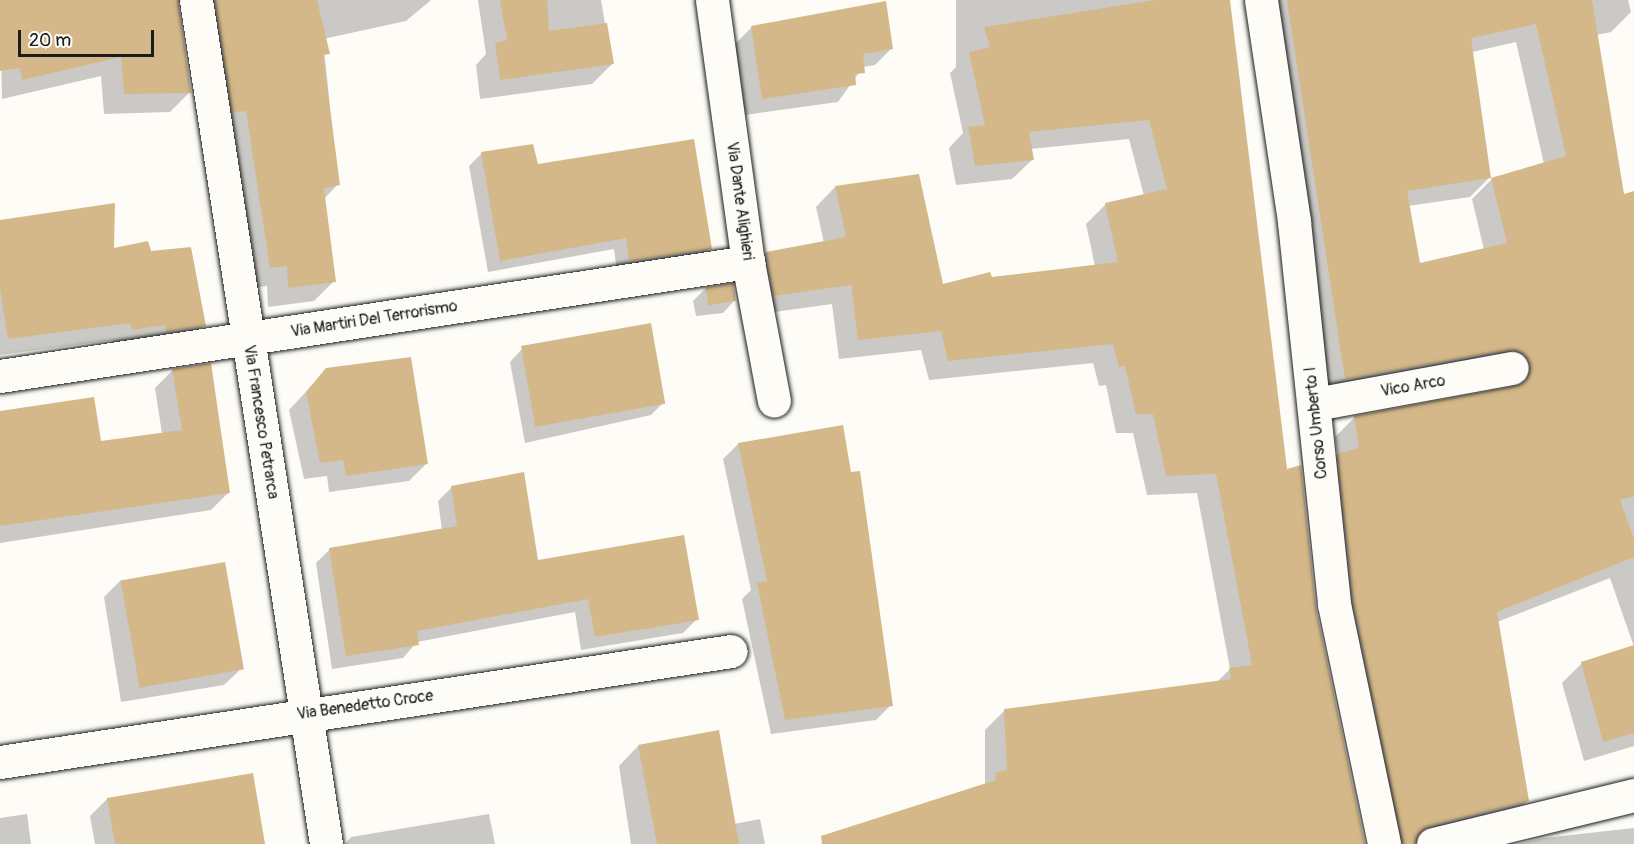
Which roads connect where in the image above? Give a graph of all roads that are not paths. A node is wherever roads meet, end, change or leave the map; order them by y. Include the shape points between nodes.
1 (196, 0) edge
2 (712, 0) edge
3 (1262, 0) edge
4 (748, 262) junction
5 (248, 339) junction
6 (1512, 368) dead end
7 (0, 376) edge
8 (774, 401) dead end
9 (1315, 404) junction
10 (732, 651) dead end
11 (306, 714) junction
12 (0, 762) edge
13 (1634, 795) edge
14 (326, 844) edge
15 (1384, 844) edge
16 (1433, 844) edge

1 - 5 street, Via Francesco Petrarca
2 - 4 street, Via Dante Alighieri
3 - 9 street, Corso Umberto I
4 - 5 street, Via Martiri Del Terrorismo
4 - 8 street, Via Dante Alighieri
5 - 7 street, Via Martiri Del Terrorismo
5 - 11 street, Via Francesco Petrarca
6 - 9 street, Vico Arco
9 - 15 street, Corso Umberto I via 1334,604
10 - 11 street, Via Benedetto Croce
11 - 12 street, Via Benedetto Croce
11 - 14 street, Via Francesco Petrarca
13 - 16 street

